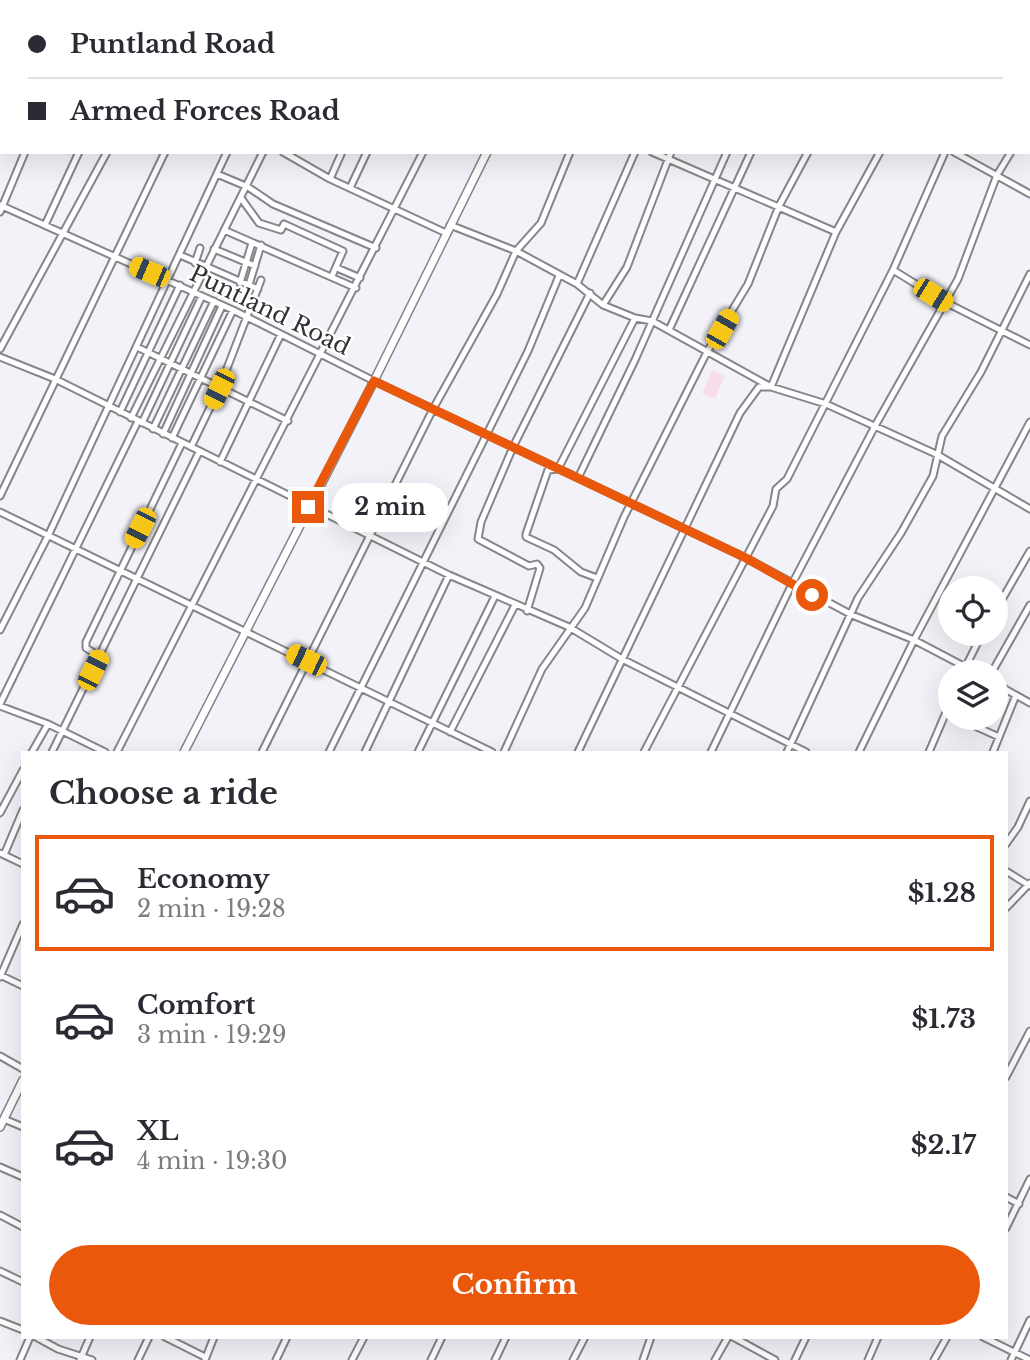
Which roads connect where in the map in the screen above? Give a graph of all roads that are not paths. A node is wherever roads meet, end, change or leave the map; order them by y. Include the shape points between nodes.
1 (23, 154) edge
2 (78, 154) edge
3 (106, 154) edge
4 (164, 154) edge
5 (226, 154) edge
6 (262, 154) edge
7 (288, 154) edge
8 (341, 154) edge
9 (366, 154) edge
10 (423, 154) edge
11 (486, 154) edge
12 (569, 154) edge
13 (634, 154) edge
14 (657, 154) edge
15 (670, 154) edge
16 (726, 154) edge
17 (750, 154) edge
18 (807, 154) edge
19 (879, 154) edge
20 (944, 154) edge
21 (958, 154) edge
22 (1010, 154) edge
23 (668, 159) junction
24 (217, 174) junction
25 (997, 175) junction
26 (330, 179) junction
27 (715, 180) junction
28 (248, 187) junction
29 (350, 188) junction
30 (734, 188) junction
31 (1030, 194) edge
32 (241, 198) junction
33 (779, 206) junction
34 (1, 208) edge
35 (395, 209) junction
36 (290, 210) junction
37 (284, 224) junction
38 (45, 225) junction
39 (450, 225) junction
40 (224, 230) junction
41 (836, 232) junction
42 (61, 233) junction
43 (446, 233) junction
44 (252, 243) junction
45 (261, 245) junction
46 (200, 248) dead end
47 (376, 248) junction
48 (214, 249) junction
49 (516, 251) junction
50 (180, 255) junction
51 (115, 257) junction
52 (195, 262) junction
53 (246, 262) junction
54 (255, 266) junction
55 (205, 267) junction
56 (337, 268) junction
57 (893, 270) junction
58 (1030, 274) edge
59 (332, 276) junction
60 (559, 276) junction
61 (360, 278) junction
62 (166, 279) junction
63 (261, 280) dead end
64 (240, 283) junction
65 (578, 284) junction
66 (180, 285) junction
67 (249, 285) junction
68 (356, 288) junction
69 (258, 289) junction
70 (193, 292) junction
71 (590, 293) junction
72 (202, 296) junction
73 (214, 301) junction
74 (945, 302) junction
75 (603, 304) junction
76 (222, 306) junction
77 (233, 310) junction
78 (247, 318) junction
79 (635, 318) junction
80 (652, 321) junction
81 (669, 330) junction
82 (1001, 330) junction
83 (281, 334) junction
84 (1030, 345) edge
85 (137, 347) junction
86 (0, 349) edge
87 (707, 352) junction
88 (149, 354) junction
89 (322, 355) junction
90 (0, 357) edge
91 (160, 360) junction
92 (170, 365) junction
93 (181, 370) junction
94 (191, 375) junction
95 (55, 379) junction
96 (201, 381) junction
97 (374, 381) junction
98 (771, 387) junction
99 (219, 389) junction
100 (250, 403) junction
101 (825, 404) junction
102 (107, 406) junction
103 (433, 409) junction
104 (120, 412) junction
105 (131, 418) junction
106 (288, 421) junction
107 (140, 422) junction
108 (1030, 422) edge
109 (875, 426) junction
110 (153, 429) junction
111 (163, 434) junction
112 (485, 434) junction
113 (172, 438) junction
114 (182, 443) junction
115 (191, 447) junction
116 (513, 447) junction
117 (199, 453) junction
118 (936, 454) junction
119 (220, 462) junction
120 (558, 469) junction
121 (578, 478) junction
122 (258, 480) junction
123 (994, 489) junction
124 (0, 496) edge
125 (631, 503) junction
126 (308, 507) junction
127 (1030, 509) edge
128 (0, 512) edge
129 (683, 528) junction
130 (370, 535) junction
131 (48, 536) junction
132 (77, 551) junction
133 (1030, 551) edge
134 (746, 558) junction
135 (423, 560) junction
136 (119, 570) junction
137 (450, 575) junction
138 (597, 578) junction
139 (137, 581) junction
140 (792, 584) junction
141 (1008, 589) edge
142 (495, 596) junction
143 (190, 604) junction
144 (1030, 605) edge
145 (515, 606) junction
146 (527, 611) junction
147 (852, 615) junction
148 (569, 627) junction
149 (0, 630) edge
150 (247, 631) junction
151 (914, 640) junction
152 (99, 656) junction
153 (622, 659) junction
154 (306, 660) junction
155 (948, 660) edge
156 (999, 660) edge
157 (676, 686) junction
158 (359, 687) junction
159 (1008, 691) edge
160 (1016, 695) junction
161 (1029, 702) edge
162 (390, 703) junction
163 (0, 705) edge
164 (730, 715) junction
165 (432, 723) junction
166 (48, 724) junction
167 (940, 730) edge
168 (984, 730) edge
169 (64, 732) junction
170 (450, 732) junction
171 (999, 737) junction
172 (791, 745) junction
173 (33, 751) edge
174 (53, 751) edge
175 (103, 751) edge
176 (117, 751) edge
177 (185, 751) edge
178 (262, 751) edge
179 (329, 751) edge
180 (366, 751) edge
181 (418, 751) edge
182 (490, 751) edge
183 (504, 751) edge
184 (578, 751) edge
185 (644, 751) edge
186 (712, 751) edge
187 (788, 751) edge
188 (804, 751) edge
189 (859, 751) edge
190 (930, 751) edge
191 (993, 751) edge
192 (21, 774) edge
193 (1030, 801) edge
194 (0, 813) edge
195 (21, 814) edge
196 (1008, 841) edge
197 (2, 854) edge
198 (21, 863) edge
199 (1008, 871) edge
200 (1029, 885) edge
201 (1008, 906) edge
202 (21, 928) edge
203 (0, 975) edge
204 (21, 985) edge
205 (1030, 1031) edge
206 (0, 1056) edge
207 (21, 1068) edge
208 (1008, 1073) edge
209 (21, 1084) edge
210 (2, 1123) edge
211 (21, 1127) edge
212 (0, 1167) edge
213 (21, 1176) edge
214 (1030, 1179) edge
215 (1008, 1198) edge
216 (1019, 1204) junction
217 (0, 1215) edge
218 (1008, 1224) edge
219 (21, 1226) edge
220 (0, 1271) edge
221 (21, 1281) edge
222 (1030, 1320) edge
223 (0, 1321) edge
224 (21, 1329) edge
225 (29, 1339) edge
226 (41, 1339) edge
227 (89, 1339) edge
228 (148, 1339) edge
229 (169, 1339) edge
230 (213, 1339) edge
231 (286, 1339) edge
232 (363, 1339) edge
233 (441, 1339) edge
234 (505, 1339) edge
235 (584, 1339) edge
236 (650, 1339) edge
237 (727, 1339) edge
238 (737, 1339) edge
239 (805, 1339) edge
240 (877, 1339) edge
241 (946, 1339) edge
242 (987, 1339) edge
243 (1015, 1353) junction
244 (81, 1358) edge
245 (205, 1359) edge
246 (20, 1360) edge
247 (92, 1360) edge
248 (138, 1360) edge
249 (276, 1360) edge
250 (352, 1360) edge
251 (431, 1360) edge
252 (495, 1360) edge
253 (573, 1360) edge
254 (643, 1360) edge
255 (715, 1360) edge
256 (775, 1360) edge
257 (795, 1360) edge
258 (868, 1360) edge
259 (934, 1360) edge
260 (1011, 1360) edge
261 (1030, 1360) edge

1 - 34 street
2 - 38 street
3 - 42 street
4 - 51 street
5 - 24 street
6 - 28 street
7 - 26 street
8 - 26 street
9 - 29 street
10 - 35 street
11 - 39 street
12 - 49 street via 541,223
13 - 65 street
14 - 23 street
15 - 23 street
16 - 27 street
17 - 30 street
18 - 33 street
19 - 41 street
20 - 57 street
21 - 25 street
22 - 25 street
23 - 27 street
23 - 75 street via 627,267
24 - 28 street
24 - 50 street
25 - 31 street
25 - 74 street
26 - 29 street
27 - 30 street
27 - 80 street
28 - 32 street
28 - 36 street
29 - 35 street
30 - 33 street
30 - 81 street
32 - 37 street via 259,223 281,230
32 - 40 street
33 - 41 street
33 - 87 street via 753,272
34 - 38 street, Puntland Road
35 - 43 street
35 - 47 street
36 - 37 street
36 - 47 street
37 - 56 street via 342,251
38 - 42 street, Puntland Road
39 - 43 street
39 - 49 street
40 - 44 street
40 - 48 street
41 - 98 street
42 - 51 street, Puntland Road
42 - 86 street
43 - 97 street
44 - 45 street
44 - 53 street
45 - 54 street
45 - 59 street
46 - 52 street
47 - 61 street
48 - 53 street
48 - 55 street
49 - 60 street
49 - 103 street
50 - 52 street
50 - 62 street
51 - 62 street, Puntland Road
51 - 95 street
52 - 55 street
53 - 54 street
53 - 64 street
54 - 67 street
55 - 64 street
55 - 70 street
56 - 59 street
56 - 61 street
57 - 74 street
57 - 101 street
58 - 82 street
59 - 68 street
60 - 65 street
60 - 112 street via 528,351
61 - 68 street
62 - 66 street, Puntland Road
62 - 85 street
63 - 69 street
64 - 67 street
65 - 71 street
66 - 70 street, Puntland Road
66 - 88 street
67 - 69 street
68 - 89 street
69 - 78 street
70 - 72 street, Puntland Road
70 - 91 street
71 - 75 street
71 - 116 street
72 - 73 street, Puntland Road
72 - 92 street
73 - 76 street, Puntland Road
73 - 93 street
74 - 82 street
74 - 109 street
75 - 79 street
76 - 77 street, Puntland Road
76 - 94 street
77 - 78 street, Puntland Road
77 - 96 street
78 - 83 street, Puntland Road
78 - 99 street
79 - 80 street
79 - 120 street
80 - 81 street
80 - 121 street
81 - 87 street
82 - 84 street
82 - 118 street
83 - 89 street, Puntland Road
83 - 100 street
85 - 88 street
85 - 102 street
87 - 98 street
87 - 125 street
88 - 91 street
88 - 104 street
89 - 97 street, Puntland Road
89 - 106 street
90 - 95 street
91 - 92 street
91 - 105 street
92 - 93 street
92 - 107 street
93 - 94 street
93 - 110 street
94 - 96 street
94 - 111 street
95 - 102 street
95 - 124 street
96 - 99 street
96 - 113 street
97 - 103 street, Puntland Road
97 - 126 street
98 - 101 street
98 - 129 street via 759,387 740,413
99 - 100 street
99 - 115 street
100 - 106 street
100 - 119 street
101 - 109 street
101 - 134 street via 787,479 776,489 773,506
102 - 104 street
102 - 131 street
103 - 112 street, Puntland Road
103 - 130 street
104 - 105 street
105 - 107 street
106 - 122 street
107 - 110 street
107 - 132 street
108 - 123 street
109 - 118 street
109 - 140 street
110 - 111 street
111 - 113 street
112 - 116 street, Puntland Road
112 - 135 street
113 - 114 street
114 - 115 street
114 - 136 street
115 - 117 street
116 - 120 street, Puntland Road
116 - 146 street via 478,539 540,568
117 - 119 street
117 - 139 street
118 - 123 street
118 - 147 street via 933,475
119 - 122 street
120 - 121 street, Puntland Road
120 - 138 street via 548,470 526,537
121 - 125 street, Puntland Road
122 - 126 street
122 - 143 street
123 - 127 street
123 - 151 street
125 - 129 street, Puntland Road
125 - 138 street
126 - 130 street
126 - 150 street
128 - 131 street
129 - 134 street, Puntland Road
129 - 153 street
130 - 135 street
130 - 154 street
131 - 132 street
131 - 149 street
132 - 136 street
132 - 163 street
133 - 141 street
134 - 140 street, Puntland Road
134 - 157 street
135 - 137 street
135 - 158 street
136 - 139 street
136 - 152 street via 86,642 86,648
137 - 142 street
137 - 162 street
138 - 148 street via 585,608
139 - 143 street
139 - 152 street
140 - 147 street, Puntland Road
140 - 164 street
142 - 145 street
142 - 165 street
143 - 150 street
143 - 176 street
144 - 156 street
145 - 146 street
145 - 170 street
146 - 148 street
147 - 151 street, Puntland Road
147 - 172 street
148 - 153 street
148 - 183 street via 542,669
150 - 154 street
150 - 177 street
151 - 155 street, Puntland Road
151 - 189 street
152 - 169 street
153 - 157 street
153 - 184 street
154 - 158 street
154 - 178 street
157 - 164 street
157 - 185 street
158 - 162 street
158 - 179 street
159 - 160 street
160 - 161 street
160 - 171 street
162 - 165 street
162 - 180 street
163 - 166 street
164 - 172 street
164 - 186 street
165 - 170 street
165 - 181 street
166 - 169 street
166 - 173 street
167 - 190 street
168 - 171 street
169 - 174 street
169 - 175 street
170 - 182 street
171 - 191 street
172 - 187 street
172 - 188 street
192 - 194 street
193 - 196 street
195 - 197 street
197 - 198 street
199 - 200 street
200 - 201 street
202 - 203 street
203 - 204 street
205 - 208 street
206 - 207 street
209 - 210 street
210 - 211 street
212 - 213 street
214 - 216 street
215 - 216 street
216 - 218 street
217 - 219 street
220 - 221 street
222 - 243 street
223 - 224 street
225 - 246 street
226 - 244 street
227 - 244 street
228 - 248 street
229 - 245 street
230 - 245 street
231 - 249 street
232 - 250 street
233 - 251 street
234 - 252 street
235 - 253 street
236 - 254 street
237 - 255 street
238 - 256 street
239 - 257 street
240 - 258 street
241 - 259 street
242 - 243 street
243 - 260 street
243 - 261 street
244 - 247 street

